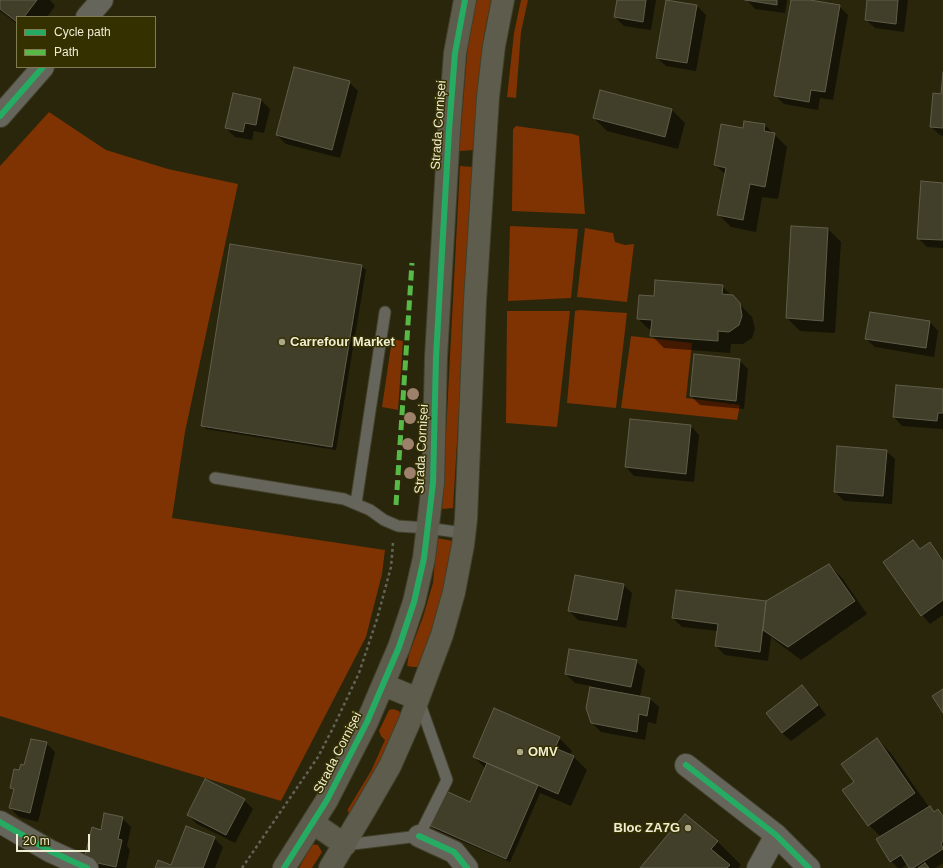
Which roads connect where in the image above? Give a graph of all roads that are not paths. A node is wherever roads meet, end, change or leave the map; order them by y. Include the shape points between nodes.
1 (102, 0) edge
2 (465, 0) edge
3 (503, 0) edge
4 (88, 16) edge
5 (42, 68) edge
6 (0, 116) edge
7 (386, 312) dead end
8 (215, 478) dead end
9 (356, 503) junction
10 (427, 528) junction
11 (464, 533) junction
12 (384, 685) junction
13 (418, 699) junction
14 (686, 765) dead end
15 (0, 822) edge
16 (313, 823) junction
17 (776, 835) junction
18 (419, 836) junction
19 (345, 845) junction
20 (87, 868) edge
21 (284, 868) edge
22 (330, 868) edge
23 (467, 868) edge
24 (758, 868) edge
25 (809, 868) edge

1 - 4 street
2 - 10 street, Strada Cornișei via 455,53 449,130 436,357 433,483
3 - 11 street via 488,97
5 - 6 street
7 - 9 lane
8 - 9 lane
9 - 10 lane via 398,526
10 - 11 lane
10 - 12 street, Strada Cornișei via 424,558 414,602
11 - 13 street via 454,592 432,664
12 - 13 street
12 - 16 street, Strada Cornișei
13 - 18 lane via 446,780
13 - 19 street via 390,766
14 - 17 street
15 - 20 street via 50,851
16 - 19 street
16 - 21 street, Strada Cornișei
17 - 24 street
17 - 25 street
18 - 19 lane
18 - 23 street via 454,852
19 - 22 street

